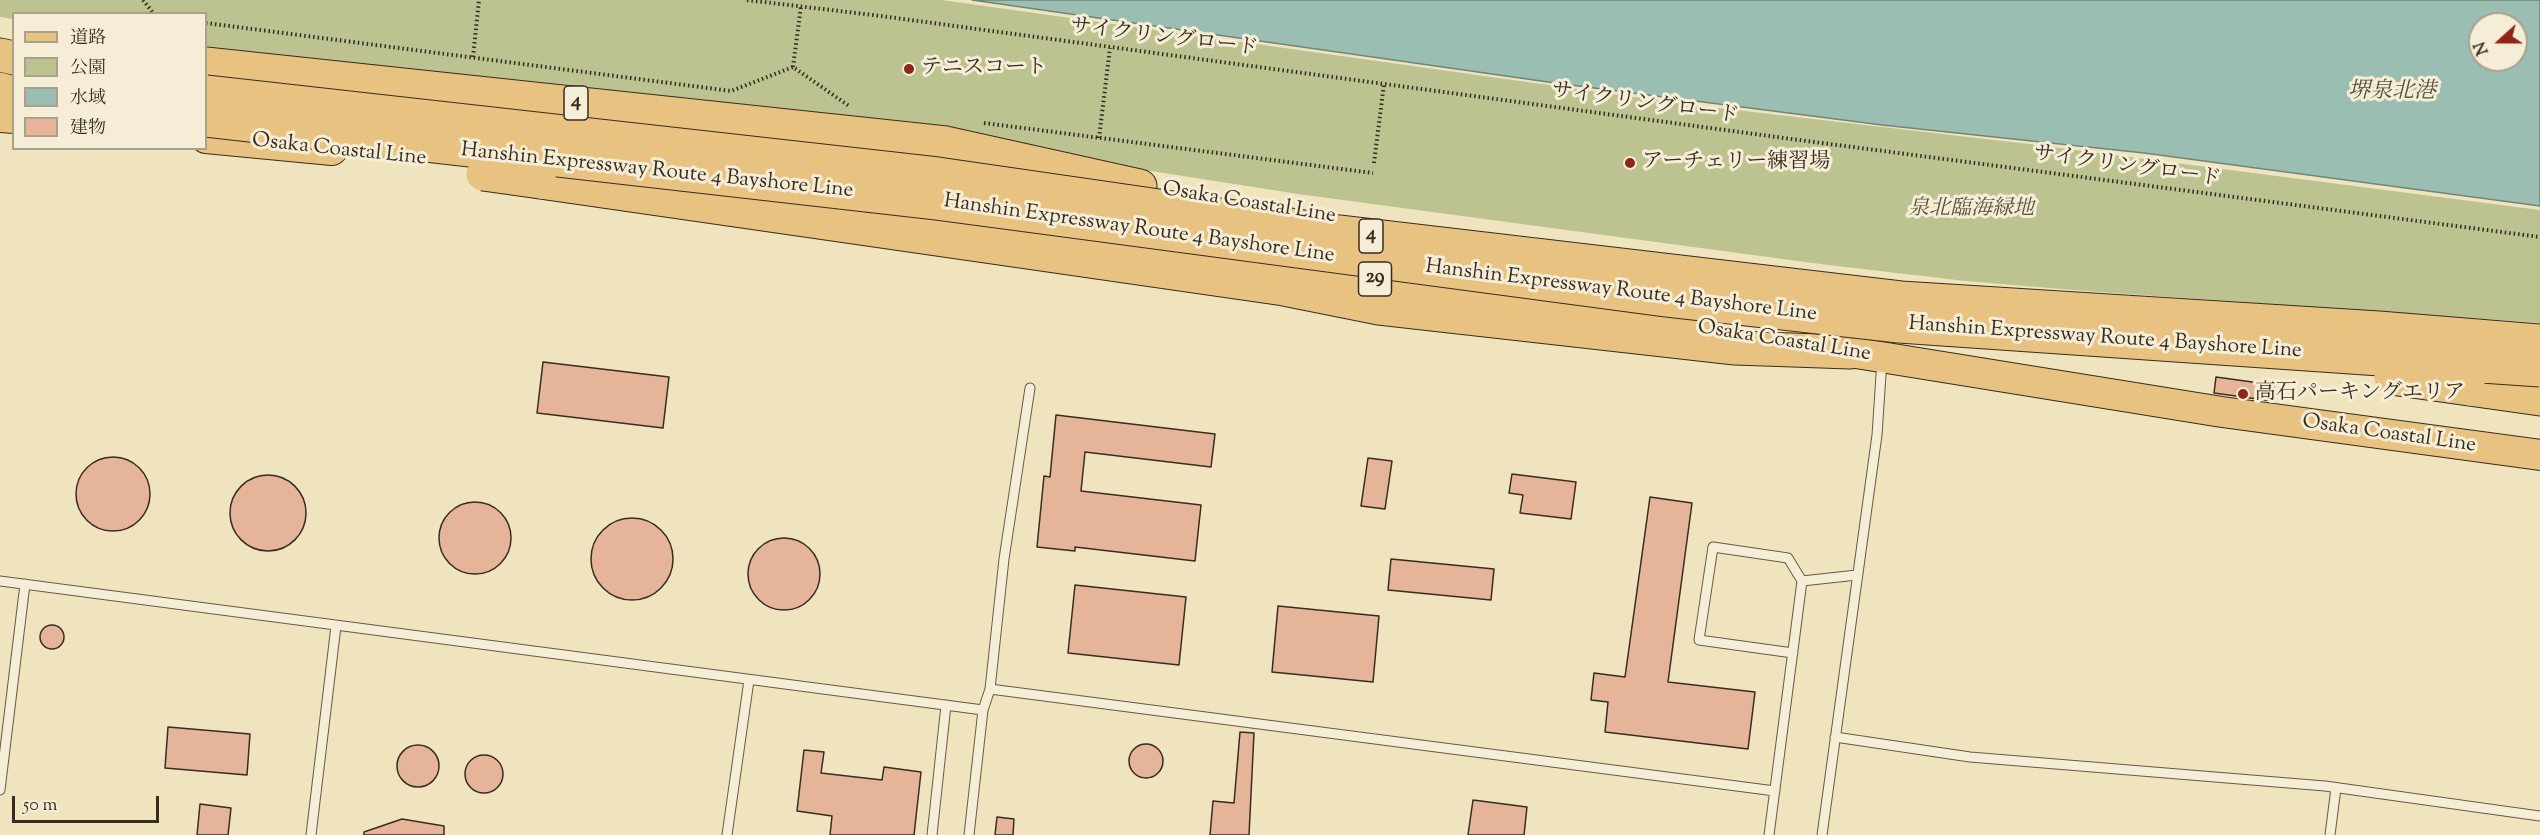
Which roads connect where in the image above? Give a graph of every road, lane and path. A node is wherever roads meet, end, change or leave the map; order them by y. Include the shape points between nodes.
1 (143, 0) edge
2 (479, 0) edge
3 (747, 0) edge
4 (801, 6) junction
5 (152, 12) edge
6 (207, 23) edge
7 (1110, 48) junction
8 (473, 57) junction
9 (207, 64) edge
10 (793, 67) junction
11 (207, 76) edge
12 (1384, 84) junction
13 (207, 92) edge
14 (859, 107) dead end
15 (207, 120) edge
16 (973, 122) dead end
17 (207, 132) edge
18 (207, 138) edge
19 (1099, 138) junction
20 (1374, 163) dead end
21 (1373, 173) dead end
22 (1140, 186) junction
23 (2540, 237) edge
24 (1899, 326) junction
25 (2540, 341) edge
26 (1851, 352) junction
27 (1882, 358) junction
28 (2540, 370) edge
29 (2540, 387) edge
30 (1030, 388) dead end
31 (2540, 399) edge
32 (2540, 455) edge
33 (1857, 575) junction
34 (0, 580) edge
35 (1802, 581) junction
36 (25, 584) junction
37 (336, 626) junction
38 (1793, 653) junction
39 (749, 680) junction
40 (990, 689) junction
41 (946, 705) junction
42 (983, 710) junction
43 (1835, 737) junction
44 (2337, 788) junction
45 (0, 790) edge
46 (1775, 791) junction
47 (2540, 816) edge
48 (311, 835) edge
49 (727, 835) edge
50 (932, 835) edge
51 (969, 835) edge
52 (1769, 835) edge
53 (1821, 835) edge
54 (2330, 835) edge

1 - 5 path
2 - 8 path
3 - 4 path, サイクリングロード
4 - 7 path, サイクリングロード
4 - 10 path
6 - 8 path
7 - 12 path, サイクリングロード
7 - 19 path
8 - 10 path via 731,91
9 - 22 highway, 4 via 946,143
10 - 14 path via 848,105
11 - 22 main road, Osaka Coastal Line
12 - 20 path
12 - 23 path, サイクリングロード
13 - 25 highway, Hanshin Expressway Route 4 Bayshore Line / 4, bridge via 938,174 1339,232 1878,295
15 - 24 highway, Hanshin Expressway Route 4 Bayshore Line / 4, bridge via 937,203 1665,300
16 - 19 path
17 - 26 highway, bridge via 1284,289 1379,308 1735,348
18 - 26 main road, Osaka Coastal Line / 29 via 564,174 1426,286
19 - 21 path
22 - 29 main road, Osaka Coastal Line via 1887,306
24 - 28 highway, Hanshin Expressway Route 4 Bayshore Line / 4, bridge
24 - 31 highway, bridge via 1995,343 2377,376
26 - 27 main road, Osaka Coastal Line / 29
27 - 32 main road, Osaka Coastal Line / 29 via 2222,412
27 - 33 lane
30 - 40 lane via 1004,560
33 - 35 lane
33 - 43 lane
34 - 36 lane
35 - 38 lane
35 - 38 lane via 1788,558 1713,547 1699,640
36 - 37 lane
36 - 45 lane
37 - 39 lane
37 - 48 lane
38 - 46 lane
39 - 41 lane
39 - 49 lane
40 - 42 lane
40 - 46 lane
41 - 42 lane
41 - 50 lane
42 - 51 lane
43 - 44 lane via 1970,757
43 - 53 lane
44 - 47 lane
44 - 54 lane
46 - 52 lane

